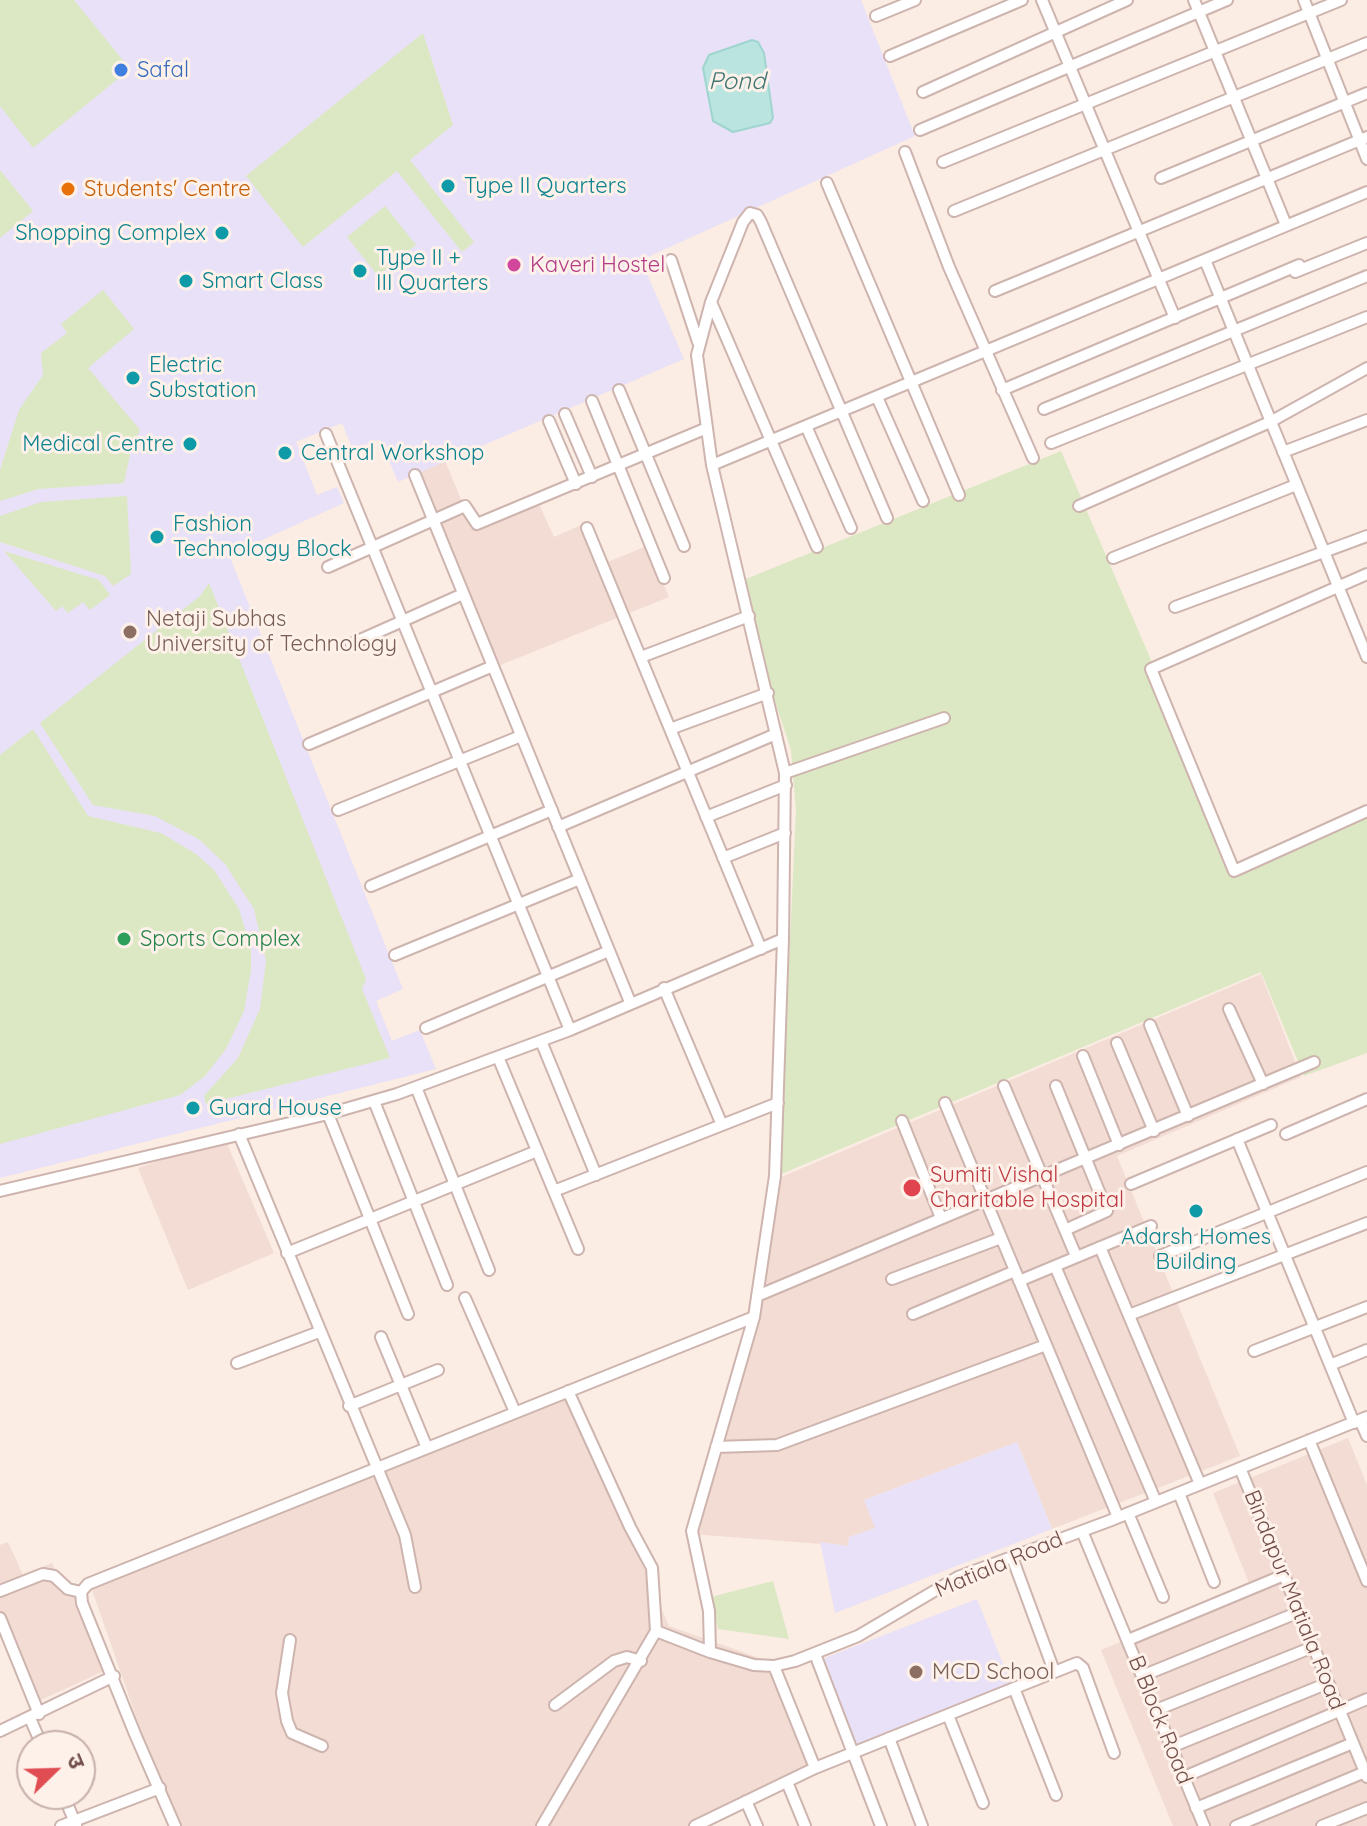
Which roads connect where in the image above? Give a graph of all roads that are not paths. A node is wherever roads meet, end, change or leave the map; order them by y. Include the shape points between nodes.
1 (915, 0) edge
2 (1022, 0) edge
3 (1042, 0) edge
4 (1127, 0) edge
5 (1194, 0) edge
6 (1227, 0) edge
7 (1304, 0) edge
8 (1341, 0) edge
9 (1199, 12) junction
10 (1309, 12) junction
11 (876, 16) dead end
12 (1054, 31) junction
13 (1367, 43) edge
14 (1215, 54) junction
15 (890, 56) dead end
16 (1329, 59) junction
17 (1069, 69) junction
18 (923, 92) dead end
19 (1367, 93) edge
20 (1235, 98) junction
21 (1344, 102) junction
22 (1086, 104) junction
23 (920, 130) dead end
24 (1363, 139) edge
25 (1251, 141) junction
26 (905, 152) dead end
27 (1104, 152) junction
28 (1367, 159) edge
29 (943, 162) dead end
30 (1161, 178) dead end
31 (1265, 178) junction
32 (827, 183) dead end
33 (1367, 192) edge
34 (954, 211) dead end
35 (1286, 225) junction
36 (1137, 231) junction
37 (1367, 243) edge
38 (671, 260) dead end
39 (1205, 260) junction
40 (1367, 276) edge
41 (1157, 279) junction
42 (995, 291) dead end
43 (1221, 299) junction
44 (711, 302) junction
45 (1367, 317) edge
46 (1175, 318) junction
47 (1233, 330) junction
48 (698, 342) junction
49 (985, 352) junction
50 (1247, 364) junction
51 (1367, 368) edge
52 (914, 382) junction
53 (619, 390) dead end
54 (1002, 390) junction
55 (877, 397) junction
56 (592, 401) dead end
57 (1044, 409) dead end
58 (843, 411) junction
59 (565, 414) dead end
60 (1367, 420) edge
61 (549, 421) dead end
62 (1270, 422) junction
63 (806, 426) junction
64 (707, 428) junction
65 (326, 434) dead end
66 (771, 440) junction
67 (1051, 443) dead end
68 (1283, 452) junction
69 (644, 455) junction
70 (1033, 458) dead end
71 (618, 465) junction
72 (712, 465) junction
73 (415, 475) dead end
74 (592, 477) junction
75 (576, 484) junction
76 (1296, 485) junction
77 (959, 495) dead end
78 (923, 501) dead end
79 (1079, 506) dead end
80 (887, 518) dead end
81 (433, 520) junction
82 (587, 528) dead end
83 (851, 528) dead end
84 (1367, 536) edge
85 (684, 546) dead end
86 (373, 547) junction
87 (817, 547) dead end
88 (1324, 553) junction
89 (1113, 558) dead end
90 (328, 567) dead end
91 (1367, 574) edge
92 (664, 578) dead end
93 (1338, 586) junction
94 (463, 594) junction
95 (1175, 607) dead end
96 (749, 616) junction
97 (402, 621) junction
98 (351, 644) dead end
99 (641, 657) junction
100 (1367, 657) edge
101 (493, 666) junction
102 (430, 692) junction
103 (768, 693) junction
104 (944, 718) dead end
105 (670, 729) junction
106 (776, 734) junction
107 (521, 736) junction
108 (309, 744) dead end
109 (458, 762) junction
110 (687, 772) junction
111 (785, 779) junction
112 (338, 810) dead end
113 (552, 810) junction
114 (1367, 811) edge
115 (706, 817) junction
116 (558, 827) junction
117 (785, 833) junction
118 (489, 836) junction
119 (723, 858) junction
120 (580, 879) junction
121 (371, 886) dead end
122 (518, 904) junction
123 (783, 939) junction
124 (761, 949) junction
125 (609, 951) junction
126 (395, 955) dead end
127 (548, 977) junction
128 (664, 988) junction
129 (630, 1002) junction
130 (1229, 1009) dead end
131 (1150, 1025) dead end
132 (426, 1028) dead end
133 (570, 1030) junction
134 (541, 1041) junction
135 (1117, 1043) dead end
136 (1083, 1056) dead end
137 (498, 1057) junction
138 (1314, 1062) dead end
139 (1263, 1084) junction
140 (1004, 1086) dead end
141 (1056, 1086) dead end
142 (416, 1087) junction
143 (1367, 1099) edge
144 (374, 1101) junction
145 (778, 1103) junction
146 (945, 1103) dead end
147 (328, 1114) junction
148 (1188, 1116) junction
149 (902, 1121) dead end
150 (722, 1125) junction
151 (1271, 1125) dead end
152 (1154, 1131) junction
153 (239, 1134) junction
154 (1286, 1134) dead end
155 (1237, 1139) junction
156 (1119, 1145) junction
157 (537, 1151) junction
158 (1084, 1159) junction
159 (1367, 1172) edge
160 (596, 1175) junction
161 (1042, 1176) junction
162 (1131, 1184) dead end
163 (455, 1185) junction
164 (0, 1191) edge
165 (554, 1191) junction
166 (985, 1199) junction
167 (413, 1202) junction
168 (1267, 1212) junction
169 (941, 1218) junction
170 (370, 1219) junction
171 (1367, 1223) edge
172 (1151, 1226) dead end
173 (1065, 1230) junction
174 (1001, 1238) junction
175 (1100, 1247) junction
176 (578, 1249) dead end
177 (287, 1253) junction
178 (1076, 1256) junction
179 (1160, 1256) dead end
180 (1285, 1256) junction
181 (1055, 1266) junction
182 (489, 1270) dead end
183 (1017, 1276) junction
184 (892, 1279) dead end
185 (447, 1285) dead end
186 (757, 1296) junction
187 (465, 1298) dead end
188 (1367, 1307) edge
189 (408, 1314) dead end
190 (913, 1314) dead end
191 (1129, 1315) junction
192 (754, 1317) junction
193 (1314, 1328) junction
194 (319, 1332) junction
195 (381, 1337) dead end
196 (1046, 1345) junction
197 (1367, 1350) edge
198 (1254, 1351) dead end
199 (237, 1363) dead end
200 (1330, 1365) junction
201 (438, 1370) dead end
202 (400, 1384) junction
203 (568, 1391) junction
204 (349, 1406) junction
205 (515, 1412) junction
206 (1360, 1420) edge
207 (1367, 1436) edge
208 (1309, 1440) junction
209 (716, 1447) junction
210 (427, 1448) junction
211 (1240, 1468) junction
212 (376, 1470) junction
213 (1200, 1484) junction
214 (1179, 1493) junction
215 (1156, 1502) junction
216 (1123, 1515) junction
217 (1082, 1531) junction
218 (1012, 1557) junction
219 (1284, 1575) junction
220 (1367, 1581) edge
221 (1214, 1582) dead end
222 (415, 1587) dead end
223 (0, 1591) edge
224 (81, 1592) junction
225 (1163, 1597) dead end
226 (1299, 1612) junction
227 (0, 1618) edge
228 (656, 1631) junction
229 (290, 1640) dead end
230 (1128, 1640) junction
231 (1313, 1647) junction
232 (710, 1652) junction
233 (815, 1654) junction
234 (641, 1661) junction
235 (774, 1666) junction
236 (1054, 1671) junction
237 (114, 1676) junction
238 (1142, 1676) junction
239 (1328, 1683) junction
240 (1014, 1688) junction
241 (1367, 1699) edge
242 (555, 1705) dead end
243 (1156, 1710) junction
244 (1340, 1711) junction
245 (948, 1715) junction
246 (35, 1716) junction
247 (38, 1730) edge
248 (0, 1731) edge
249 (889, 1738) junction
250 (1353, 1743) junction
251 (322, 1746) dead end
252 (1171, 1747) junction
253 (852, 1753) junction
254 (1114, 1753) dead end
255 (815, 1768) junction
256 (1366, 1774) edge
257 (1184, 1777) junction
258 (787, 1782) junction
259 (160, 1788) junction
260 (1056, 1795) dead end
261 (746, 1801) junction
262 (983, 1803) dead end
263 (1196, 1808) junction
264 (1367, 1808) edge
265 (75, 1823) edge
266 (699, 1825) edge
267 (61, 1826) edge
268 (175, 1826) edge
269 (542, 1826) edge
270 (757, 1826) edge
271 (805, 1826) edge
272 (881, 1826) edge
273 (922, 1826) edge
274 (1204, 1826) edge
275 (1236, 1826) edge
276 (1322, 1826) edge

1 - 11 street
2 - 15 street
3 - 12 street
4 - 12 street
5 - 9 street
6 - 9 street
7 - 10 street
8 - 10 street
9 - 14 street
9 - 17 street
10 - 14 street
10 - 16 street
12 - 17 street
12 - 18 street
13 - 16 street
14 - 20 street
14 - 22 street
16 - 20 street
16 - 21 street
17 - 22 street
17 - 23 street
19 - 21 street
20 - 25 street
20 - 27 street
21 - 24 street
21 - 25 street
22 - 27 street
22 - 29 street
24 - 28 street
24 - 31 street
25 - 30 street
25 - 31 street
26 - 49 street
27 - 34 street
27 - 36 street
31 - 35 street
31 - 36 street
32 - 52 street
33 - 35 street
35 - 39 street
36 - 41 street
36 - 42 street
37 - 43 street
38 - 48 street
39 - 41 street
39 - 43 street
40 - 47 street
41 - 46 street
41 - 49 street
43 - 46 street
43 - 47 street
44 - 48 street
44 - 58 street via 743,222 754,213
44 - 66 street
45 - 50 street
46 - 54 street
47 - 50 street
47 - 57 street
48 - 64 street
49 - 52 street
49 - 54 street
50 - 62 street
50 - 67 street
51 - 62 street
52 - 55 street
52 - 77 street
53 - 69 street
54 - 70 street
55 - 58 street
55 - 78 street
56 - 71 street
58 - 63 street
58 - 80 street
59 - 74 street
60 - 68 street
61 - 75 street
62 - 68 street
62 - 79 street
63 - 66 street
63 - 83 street
64 - 69 street
64 - 72 street
65 - 86 street
66 - 72 street
66 - 87 street
68 - 76 street
69 - 71 street
69 - 85 street
71 - 74 street
71 - 92 street
72 - 96 street
73 - 81 street
74 - 75 street
75 - 81 street via 477,524 465,506
76 - 88 street
76 - 89 street
81 - 86 street
81 - 94 street
82 - 99 street
84 - 88 street
86 - 90 street
86 - 97 street
88 - 93 street
88 - 95 street
91 - 93 street
93 - 100 street
93 - 114 street via 1151,669 1234,871
94 - 97 street
94 - 101 street
96 - 99 street
96 - 103 street
97 - 98 street
97 - 102 street
99 - 105 street
101 - 102 street
101 - 107 street
102 - 108 street
102 - 109 street
103 - 105 street
103 - 106 street
104 - 111 street
105 - 110 street
106 - 110 street
106 - 111 street
107 - 109 street
107 - 113 street
109 - 112 street
109 - 118 street
110 - 115 street
110 - 116 street
111 - 115 street
111 - 117 street
113 - 116 street
113 - 118 street
115 - 119 street
116 - 120 street
117 - 119 street
117 - 123 street
118 - 121 street
118 - 122 street
119 - 124 street
120 - 122 street
120 - 125 street
122 - 126 street
122 - 127 street
123 - 124 street
123 - 145 street
124 - 128 street
125 - 127 street
125 - 129 street
127 - 132 street
127 - 133 street
128 - 129 street
128 - 150 street
129 - 133 street
130 - 139 street
131 - 148 street
133 - 134 street
134 - 137 street
134 - 160 street
135 - 152 street
136 - 156 street
137 - 142 street
137 - 157 street
138 - 139 street
139 - 148 street
140 - 161 street
141 - 158 street
142 - 144 street
142 - 163 street
143 - 154 street
144 - 147 street
144 - 167 street
145 - 150 street
145 - 186 street via 775,1176
146 - 166 street
147 - 153 street
147 - 170 street
148 - 152 street
149 - 169 street
150 - 160 street
151 - 155 street
152 - 156 street
153 - 164 street
153 - 177 street
155 - 162 street
155 - 168 street
156 - 158 street
157 - 163 street
157 - 165 street
158 - 161 street
158 - 173 street via 1107,1211
159 - 168 street
160 - 165 street
161 - 166 street
161 - 173 street
163 - 167 street
163 - 182 street
165 - 176 street
166 - 169 street
166 - 174 street
167 - 170 street
167 - 185 street
168 - 179 street
168 - 180 street
169 - 186 street
170 - 177 street
170 - 189 street
171 - 180 street
172 - 175 street
173 - 178 street
174 - 183 street
174 - 184 street
175 - 178 street
175 - 191 street
177 - 194 street
178 - 181 street
180 - 191 street
180 - 193 street
181 - 183 street
181 - 215 street
183 - 190 street
183 - 196 street
186 - 192 street
187 - 205 street
188 - 193 street
191 - 213 street
192 - 203 street
192 - 209 street
193 - 198 street
193 - 200 street
194 - 199 street
194 - 204 street
195 - 202 street
196 - 209 street via 777,1445
196 - 216 street
197 - 200 street
200 - 206 street
201 - 202 street
202 - 204 street
202 - 210 street
203 - 205 street
203 - 228 street via 652,1568
204 - 212 street
205 - 210 street
206 - 207 street
206 - 208 street, Matiala Road
208 - 211 street, Matiala Road
208 - 220 street
209 - 232 street via 692,1531 709,1611
210 - 212 street
211 - 213 street, Matiala Road
211 - 219 street, Bindapur Matiala Road
212 - 222 street via 405,1535
212 - 224 street via 88,1584
213 - 214 street, Matiala Road
214 - 215 street, Matiala Road
214 - 221 street
215 - 216 street, Matiala Road
216 - 217 street, Matiala Road
216 - 225 street
217 - 218 street, Matiala Road
217 - 230 street, B Block Road
218 - 233 street, Matiala Road via 948,1581 884,1622
218 - 236 street
219 - 226 street, Bindapur Matiala Road
219 - 230 street
223 - 224 street via 43,1574
224 - 237 street
226 - 231 street, Bindapur Matiala Road
226 - 238 street
227 - 246 street
228 - 232 street
228 - 234 street
229 - 251 street via 282,1693 287,1721 292,1733
230 - 238 street, B Block Road
231 - 239 street, Bindapur Matiala Road
231 - 243 street
232 - 235 street
233 - 235 street, Matiala Road
233 - 253 street
234 - 242 street via 614,1661
234 - 269 street
235 - 255 street
236 - 240 street
236 - 254 street via 1081,1665
237 - 246 street
237 - 259 street
238 - 243 street, B Block Road
239 - 244 street, Bindapur Matiala Road
239 - 252 street
240 - 245 street
240 - 260 street
241 - 244 street
243 - 252 street, B Block Road
244 - 250 street, Bindapur Matiala Road
244 - 257 street
245 - 249 street
245 - 262 street
246 - 247 street
246 - 248 street
249 - 253 street
249 - 273 street
250 - 256 street, Bindapur Matiala Road
250 - 263 street
252 - 257 street, B Block Road
253 - 255 street
253 - 272 street
255 - 258 street
256 - 275 street
257 - 263 street, B Block Road
258 - 261 street
258 - 271 street
259 - 265 street
259 - 268 street
261 - 266 street
261 - 270 street
263 - 274 street, B Block Road
264 - 276 street
265 - 267 street

